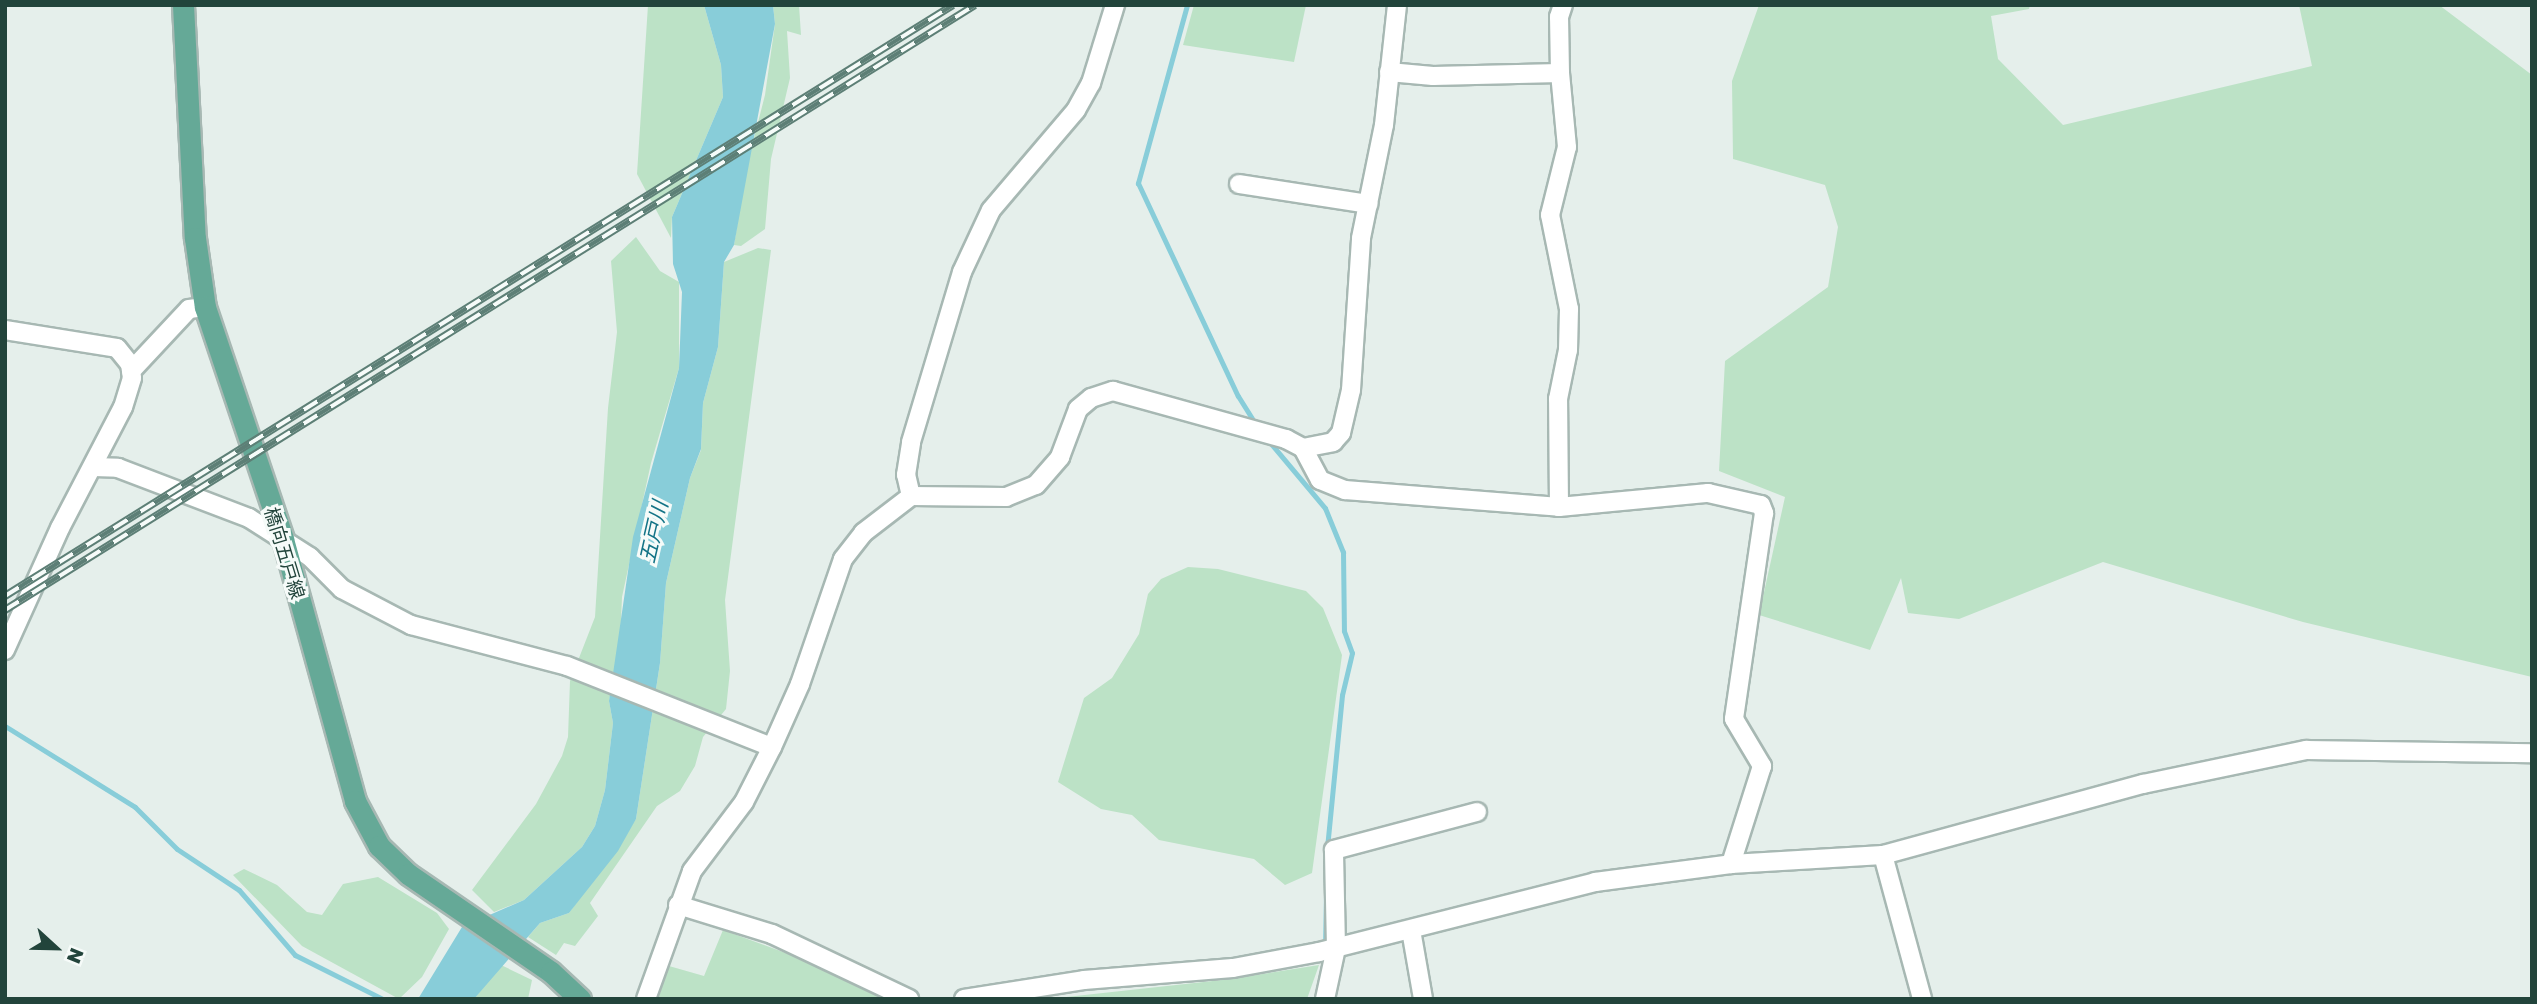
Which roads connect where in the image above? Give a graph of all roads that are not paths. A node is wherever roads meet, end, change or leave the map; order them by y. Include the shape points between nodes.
1 (183, 5) edge
2 (1115, 5) edge
3 (1397, 5) edge
4 (1563, 5) edge
5 (1389, 72) junction
6 (1560, 73) junction
7 (1239, 184) dead end
8 (1368, 204) junction
9 (205, 307) junction
10 (5, 330) edge
11 (131, 371) junction
12 (1303, 448) junction
13 (94, 467) junction
14 (911, 496) junction
15 (1559, 507) junction
16 (283, 539) junction
17 (5, 650) edge
18 (772, 747) junction
19 (2532, 753) edge
20 (1477, 812) dead end
21 (1883, 855) junction
22 (1731, 864) junction
23 (678, 905) junction
24 (1411, 930) junction
25 (1336, 948) junction
26 (580, 999) edge
27 (646, 999) edge
28 (909, 999) edge
29 (964, 999) edge
30 (1325, 999) edge
31 (1423, 999) edge
32 (1922, 999) edge

1 - 9 main road, 橋向五戸線 via 195,238
2 - 14 street via 1091,83 1076,110 991,210 962,272 911,442 906,475
3 - 5 street
4 - 6 street
5 - 6 street via 1470,76
5 - 8 street
6 - 15 street via 1567,147 1550,215 1569,309 1568,350 1558,399
7 - 8 street
8 - 12 street via 1361,238 1347,422 1333,442
9 - 11 street via 189,309
9 - 16 main road, 橋向五戸線
10 - 11 street via 104,343 117,348
11 - 13 street via 123,407
12 - 14 street via 1286,439 1113,391 1091,398 1078,409 1060,457 1036,485 1006,496
12 - 15 street via 1320,480 1345,490
13 - 16 street via 118,468 249,518
13 - 17 street via 60,528
14 - 18 street via 863,533 843,559 800,684
15 - 22 street via 1708,493 1761,505 1764,513 1734,719 1762,766
16 - 18 street via 310,557 342,589 411,625 567,666
16 - 26 main road, 橋向五戸線 via 355,801 379,846 408,874 551,972
18 - 23 street via 744,802 692,871
19 - 21 street via 2306,750 2143,784
20 - 25 street via 1334,850
21 - 22 street
21 - 32 street
22 - 24 street via 1595,882
23 - 27 street
23 - 28 street via 772,934
24 - 25 street
24 - 31 street
25 - 29 street via 1233,968 1084,980
25 - 30 street

